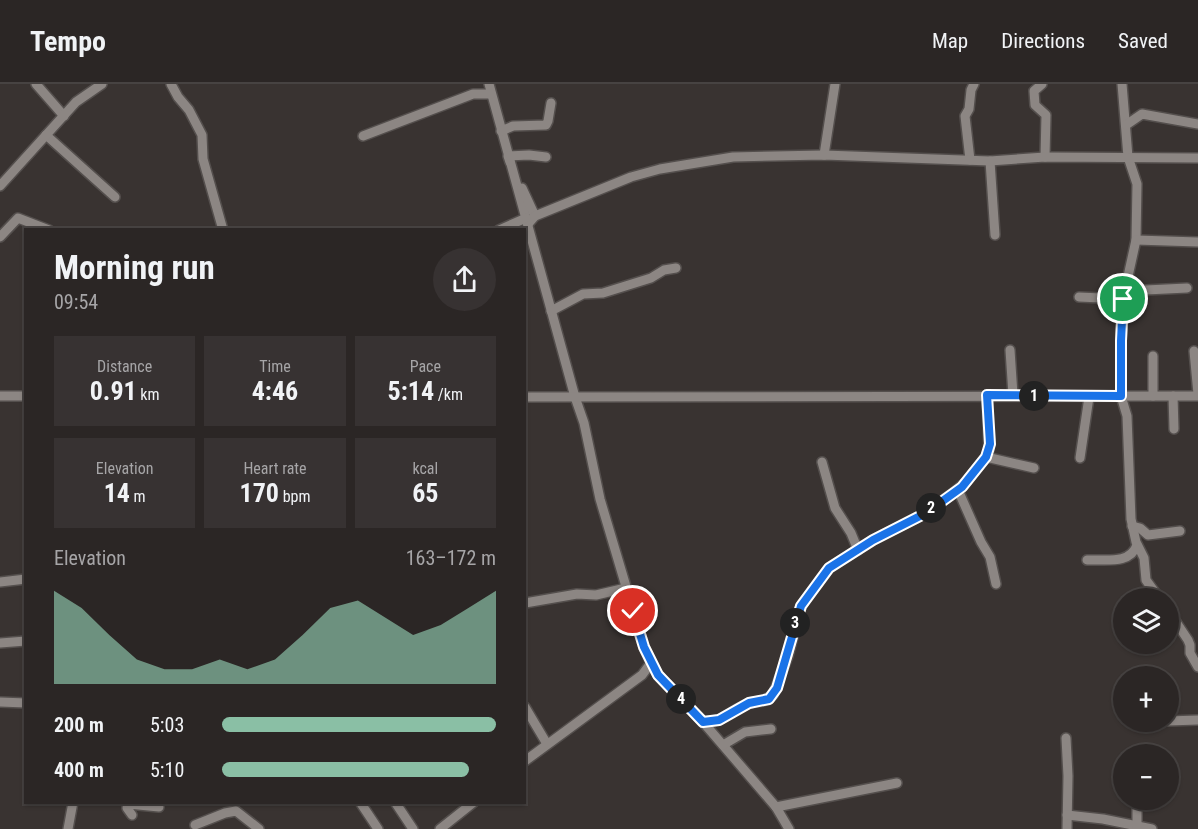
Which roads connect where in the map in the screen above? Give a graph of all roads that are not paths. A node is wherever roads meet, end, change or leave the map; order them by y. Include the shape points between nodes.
1 (36, 84) edge
2 (102, 84) edge
3 (171, 84) edge
4 (484, 84) edge
5 (835, 84) edge
6 (974, 84) edge
7 (1042, 84) edge
8 (1122, 84) edge
9 (490, 89) edge
10 (473, 94) junction
11 (551, 103) dead end
12 (64, 116) junction
13 (1198, 124) edge
14 (1126, 125) junction
15 (501, 131) junction
16 (46, 135) junction
17 (363, 136) dead end
18 (824, 155) junction
19 (508, 156) junction
20 (546, 157) dead end
21 (1045, 157) junction
22 (1128, 157) junction
23 (1198, 158) edge
24 (970, 160) junction
25 (990, 160) junction
26 (0, 186) edge
27 (115, 197) dead end
28 (529, 219) junction
29 (44, 228) edge
30 (222, 228) edge
31 (504, 228) edge
32 (995, 235) dead end
33 (0, 237) edge
34 (1136, 240) junction
35 (1198, 242) edge
36 (676, 268) dead end
37 (1187, 288) dead end
38 (1124, 295) junction
39 (1079, 297) dead end
40 (551, 311) junction
41 (1010, 350) dead end
42 (1194, 351) dead end
43 (1153, 356) dead end
44 (987, 395) junction
45 (1013, 395) junction
46 (1198, 395) edge
47 (0, 396) edge
48 (24, 396) edge
49 (1121, 396) junction
50 (1153, 396) junction
51 (1173, 396) junction
52 (526, 397) edge
53 (575, 397) junction
54 (1089, 397) junction
55 (1174, 429) dead end
56 (986, 457) junction
57 (1080, 458) dead end
58 (822, 462) dead end
59 (1035, 468) dead end
60 (958, 490) junction
61 (1132, 526) junction
62 (1180, 531) dead end
63 (1137, 545) junction
64 (858, 549) junction
65 (1087, 560) dead end
66 (24, 579) edge
67 (0, 582) edge
68 (996, 584) dead end
69 (626, 588) junction
70 (1152, 588) edge
71 (526, 603) edge
72 (1179, 626) edge
73 (24, 641) edge
74 (0, 643) edge
75 (651, 663) junction
76 (1198, 667) edge
77 (642, 675) junction
78 (658, 675) junction
79 (0, 702) edge
80 (24, 704) edge
81 (526, 709) edge
82 (719, 720) junction
83 (1198, 720) edge
84 (1179, 721) edge
85 (703, 722) junction
86 (771, 729) dead end
87 (713, 733) junction
88 (1066, 738) dead end
89 (547, 744) junction
90 (723, 745) junction
91 (526, 748) edge
92 (534, 754) junction
93 (526, 760) edge
94 (897, 783) dead end
95 (73, 804) edge
96 (128, 804) edge
97 (136, 804) edge
98 (361, 804) edge
99 (395, 804) edge
100 (471, 804) edge
101 (159, 807) dead end
102 (776, 807) junction
103 (1137, 810) edge
104 (132, 815) dead end
105 (1067, 815) junction
106 (195, 825) dead end
107 (1137, 826) junction
108 (68, 829) edge
109 (260, 829) edge
110 (378, 829) edge
111 (412, 829) edge
112 (440, 829) edge
113 (789, 829) edge
114 (1067, 829) edge
115 (1152, 829) edge

1 - 12 street
2 - 12 street
3 - 30 street via 202,135 203,159
4 - 10 street
5 - 18 street
6 - 24 street via 965,116
7 - 21 street via 1034,91 1035,105 1046,115
8 - 14 street
9 - 10 street
9 - 15 street
10 - 17 street
11 - 15 street via 546,125 513,126
12 - 16 street
13 - 14 street via 1142,114
14 - 22 street
15 - 19 street
16 - 26 street
16 - 27 street
18 - 24 street
18 - 28 street via 733,157 660,169
19 - 20 street
19 - 28 street
21 - 22 street
21 - 25 street
22 - 23 street
22 - 34 street via 1137,184
24 - 25 street
25 - 32 street
28 - 31 street
28 - 40 street
29 - 33 street via 18,218
34 - 35 street
34 - 38 street
36 - 40 street via 603,293 583,294
37 - 38 street
38 - 39 street
38 - 49 street
40 - 53 street
41 - 45 street
42 - 46 street
43 - 50 street
44 - 45 street
44 - 53 street
44 - 56 street via 990,444
45 - 54 street
46 - 51 street
47 - 48 street
49 - 50 street
49 - 54 street
49 - 61 street via 1127,416
50 - 51 street
51 - 55 street
52 - 53 street
53 - 69 street
54 - 57 street
56 - 59 street
56 - 60 street
58 - 64 street via 835,508
60 - 64 street via 926,513
60 - 68 street via 990,557
61 - 62 street via 1148,535
61 - 63 street
63 - 65 street via 1128,557
63 - 70 street
64 - 82 street via 829,568 804,600 773,695
66 - 67 street
69 - 71 street
69 - 75 street
72 - 76 street
73 - 74 street
75 - 77 street
75 - 78 street
77 - 78 street
77 - 89 street
78 - 85 street
79 - 80 street
81 - 89 street
82 - 85 street
82 - 87 street
83 - 84 street
85 - 87 street
86 - 90 street via 745,732
87 - 90 street
88 - 105 street
89 - 92 street
90 - 102 street
91 - 92 street
92 - 93 street
94 - 102 street
95 - 108 street
96 - 104 street
97 - 101 street
98 - 110 street
99 - 111 street
100 - 112 street
102 - 113 street
103 - 107 street
105 - 107 street
105 - 114 street
106 - 109 street via 236,811
107 - 115 street

